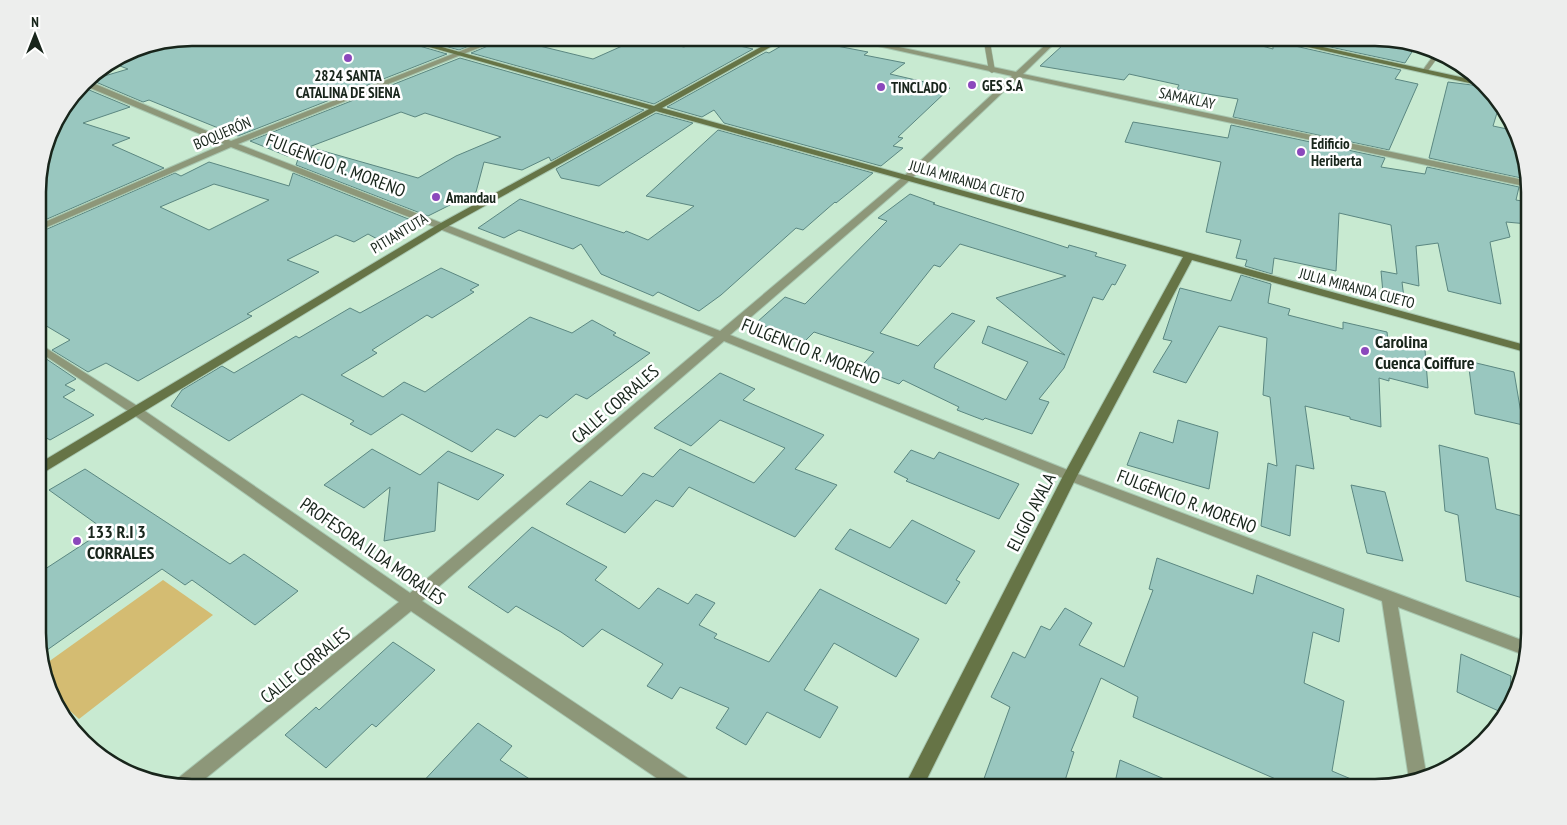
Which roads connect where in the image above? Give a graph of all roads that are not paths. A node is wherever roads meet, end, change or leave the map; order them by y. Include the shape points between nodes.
1 (426, 46) edge
2 (482, 46) edge
3 (770, 46) edge
4 (878, 46) edge
5 (988, 46) edge
6 (1049, 46) edge
7 (1305, 46) edge
8 (458, 55) junction
9 (1433, 59) edge
10 (992, 71) junction
11 (1425, 71) junction
12 (1015, 75) junction
13 (1467, 80) edge
14 (92, 87) edge
15 (655, 108) junction
16 (231, 144) junction
17 (907, 178) junction
18 (1520, 182) edge
19 (47, 224) edge
20 (442, 226) junction
21 (1188, 257) junction
22 (722, 336) junction
23 (1521, 348) edge
24 (47, 352) edge
25 (138, 412) junction
26 (46, 466) edge
27 (1070, 476) junction
28 (1389, 599) junction
29 (411, 602) junction
30 (1519, 647) edge
31 (1416, 772) edge
32 (916, 778) edge
33 (192, 779) edge
34 (674, 779) edge

1 - 8 street, JULIA MIRANDA CUETO
2 - 8 street, BOQUERÓN
3 - 15 street, PITIANTUTA
4 - 10 street, SAMAKLAY
5 - 10 lane
6 - 12 street, CALLE CORRALES
7 - 11 street
8 - 15 street, JULIA MIRANDA CUETO
8 - 16 street, BOQUERÓN
9 - 11 lane
10 - 12 street, SAMAKLAY
11 - 13 street
12 - 17 street, CALLE CORRALES
12 - 18 street, SAMAKLAY
14 - 16 street, FULGENCIO R. MORENO
15 - 17 street, JULIA MIRANDA CUETO
15 - 20 street, PITIANTUTA
16 - 19 street, BOQUERÓN
16 - 20 street, FULGENCIO R. MORENO
17 - 21 street, JULIA MIRANDA CUETO
17 - 22 street, CALLE CORRALES
20 - 22 street, FULGENCIO R. MORENO
20 - 25 street, PITIANTUTA
21 - 23 street, JULIA MIRANDA CUETO
21 - 27 street, ELIGIO AYALA
22 - 27 street, FULGENCIO R. MORENO
22 - 29 street, CALLE CORRALES
24 - 25 street, PROFESORA ILDA MORALES
25 - 26 street, PITIANTUTA
25 - 29 street, PROFESORA ILDA MORALES
27 - 28 street, FULGENCIO R. MORENO
27 - 32 street, ELIGIO AYALA
28 - 30 street, FULGENCIO R. MORENO
28 - 31 street
29 - 33 street, CALLE CORRALES
29 - 34 street, PROFESORA ILDA MORALES

